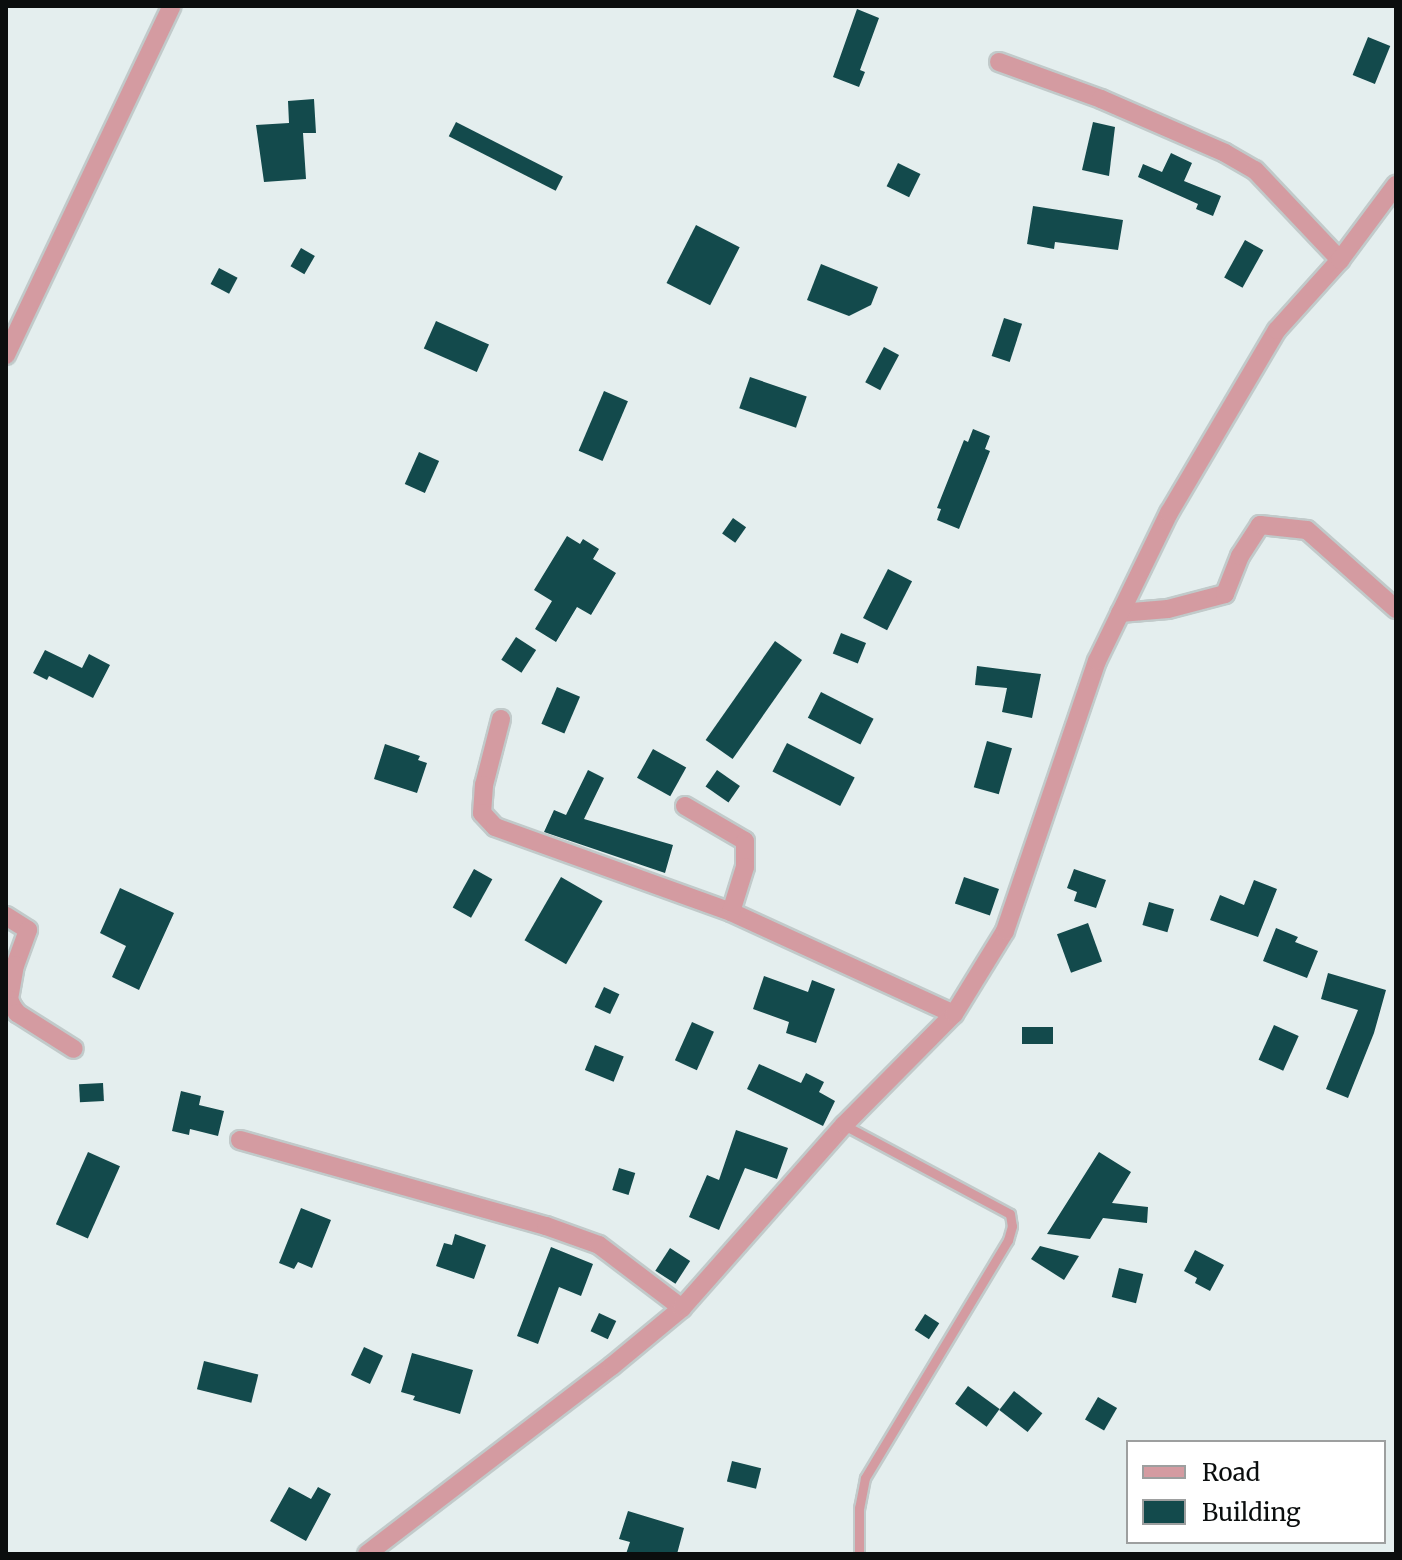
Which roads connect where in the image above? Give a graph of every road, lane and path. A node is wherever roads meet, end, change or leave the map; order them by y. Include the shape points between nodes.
1 (172, 6) edge
2 (999, 62) dead end
3 (1396, 185) edge
4 (1340, 260) junction
5 (6, 355) edge
6 (1396, 609) edge
7 (1120, 613) junction
8 (501, 719) dead end
9 (685, 806) dead end
10 (731, 912) junction
11 (6, 916) edge
12 (954, 1014) junction
13 (74, 1049) dead end
14 (844, 1125) junction
15 (240, 1140) dead end
16 (682, 1308) junction
17 (367, 1554) edge
18 (859, 1554) edge

1 - 5 street
2 - 4 street via 1101,99 1255,170
3 - 4 street
4 - 7 street via 1277,330 1169,513
6 - 7 street via 1307,530 1260,525 1225,594 1168,609
7 - 12 street via 1097,661 1005,931
8 - 10 street via 482,813 495,827
9 - 10 street via 745,841 745,867
10 - 12 street
11 - 13 street via 28,930 15,965 12,1006
12 - 14 street
14 - 16 street
14 - 18 lane via 1010,1214 1012,1226 865,1478
15 - 16 street via 599,1245
16 - 17 street

